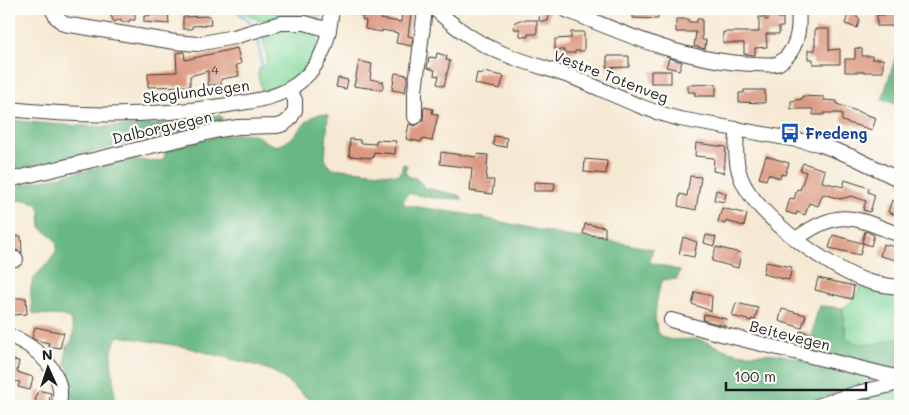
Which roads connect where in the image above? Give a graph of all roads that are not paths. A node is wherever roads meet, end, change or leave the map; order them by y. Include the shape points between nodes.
1 (52, 9) edge
2 (332, 9) edge
3 (424, 9) edge
4 (435, 9) edge
5 (564, 9) edge
6 (798, 9) edge
7 (329, 30) junction
8 (289, 89) junction
9 (9, 109) edge
10 (415, 117) dead end
11 (738, 129) junction
12 (9, 180) edge
13 (900, 180) edge
14 (900, 235) edge
15 (796, 239) junction
16 (900, 287) edge
17 (672, 320) dead end
18 (9, 336) edge
19 (900, 378) edge
20 (900, 383) edge
21 (58, 406) edge
22 (817, 406) edge

1 - 7 street via 64,24 190,43 216,41 281,23 305,23
2 - 7 street, Skoglundvegen
3 - 10 street
4 - 11 street, Vestre Totenveg via 475,40 634,105 673,117
5 - 6 street via 621,33 690,56 778,64 790,53 797,39
7 - 8 street, Skoglundvegen via 319,61
8 - 9 street, Skoglundvegen via 276,96 248,102 154,114 68,114
8 - 12 street, Dalborgvegen via 295,100 295,110 281,126 229,128
11 - 13 street, Vestre Totenveg via 832,148
11 - 15 street via 736,160 744,183 767,215
14 - 15 street via 842,217 810,229
15 - 16 street via 847,272 870,282
17 - 19 street, Beitevegen
18 - 21 street via 32,349 54,373 60,387
20 - 22 street via 857,392

